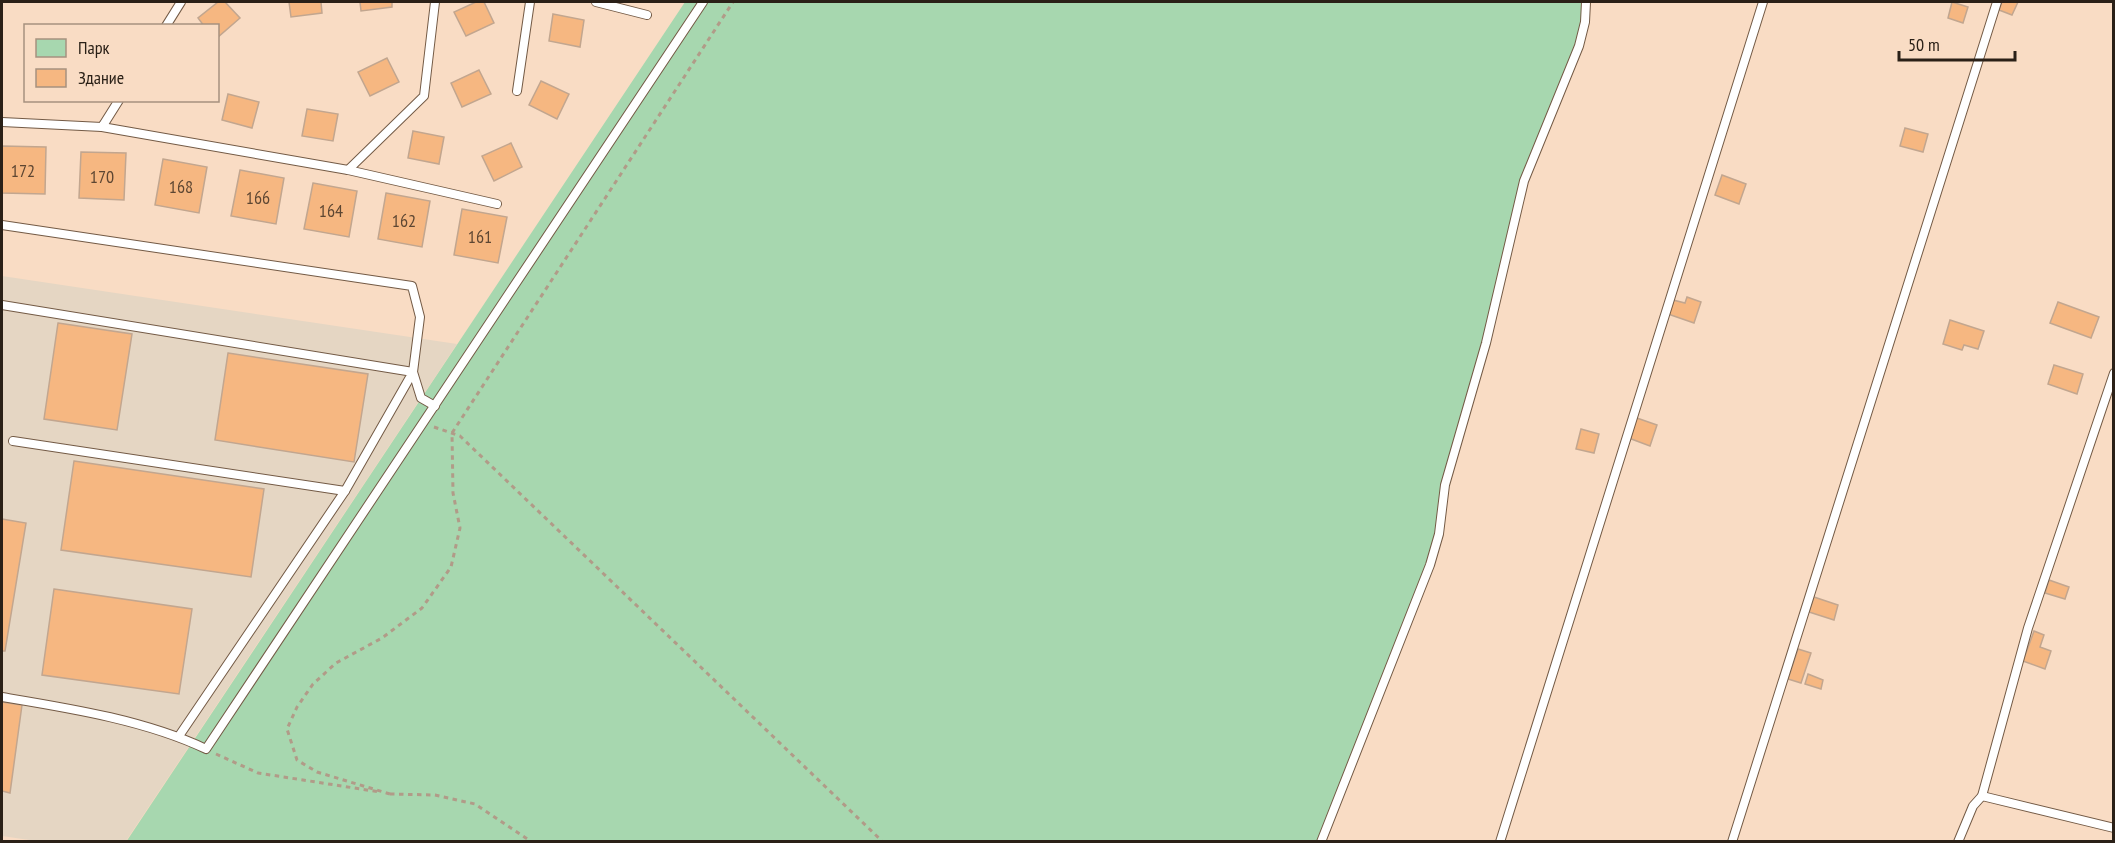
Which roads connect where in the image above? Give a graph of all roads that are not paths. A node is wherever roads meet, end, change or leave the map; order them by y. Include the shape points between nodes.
1 (181, 2) edge
2 (435, 2) edge
3 (530, 2) edge
4 (596, 2) edge
5 (703, 2) edge
6 (1586, 2) edge
7 (1763, 2) edge
8 (1997, 2) edge
9 (647, 15) dead end
10 (167, 24) edge
11 (517, 90) dead end
12 (118, 102) edge
13 (2, 122) edge
14 (102, 127) junction
15 (348, 170) junction
16 (497, 204) dead end
17 (2, 225) edge
18 (2, 305) edge
19 (413, 372) junction
20 (2114, 373) edge
21 (435, 406) junction
22 (12, 441) dead end
23 (345, 491) junction
24 (2, 697) edge
25 (179, 736) junction
26 (1982, 796) junction
27 (2114, 828) edge
28 (1321, 842) edge
29 (1500, 842) edge
30 (1732, 842) edge
31 (1958, 842) edge

1 - 10 lane
2 - 15 lane via 424,96
3 - 11 lane
4 - 9 lane
5 - 21 lane
6 - 28 lane via 1579,45 1524,181 1486,343 1445,485 1439,534 1430,565
7 - 29 lane
8 - 30 lane
12 - 14 lane
13 - 14 lane
14 - 15 lane
15 - 16 lane
17 - 19 lane via 412,286 420,317
18 - 19 lane
19 - 21 lane via 421,398
19 - 23 lane
20 - 26 lane via 2028,628
21 - 25 lane via 206,749
22 - 23 lane
23 - 25 lane
24 - 25 lane
26 - 27 lane
26 - 31 lane via 1973,806

